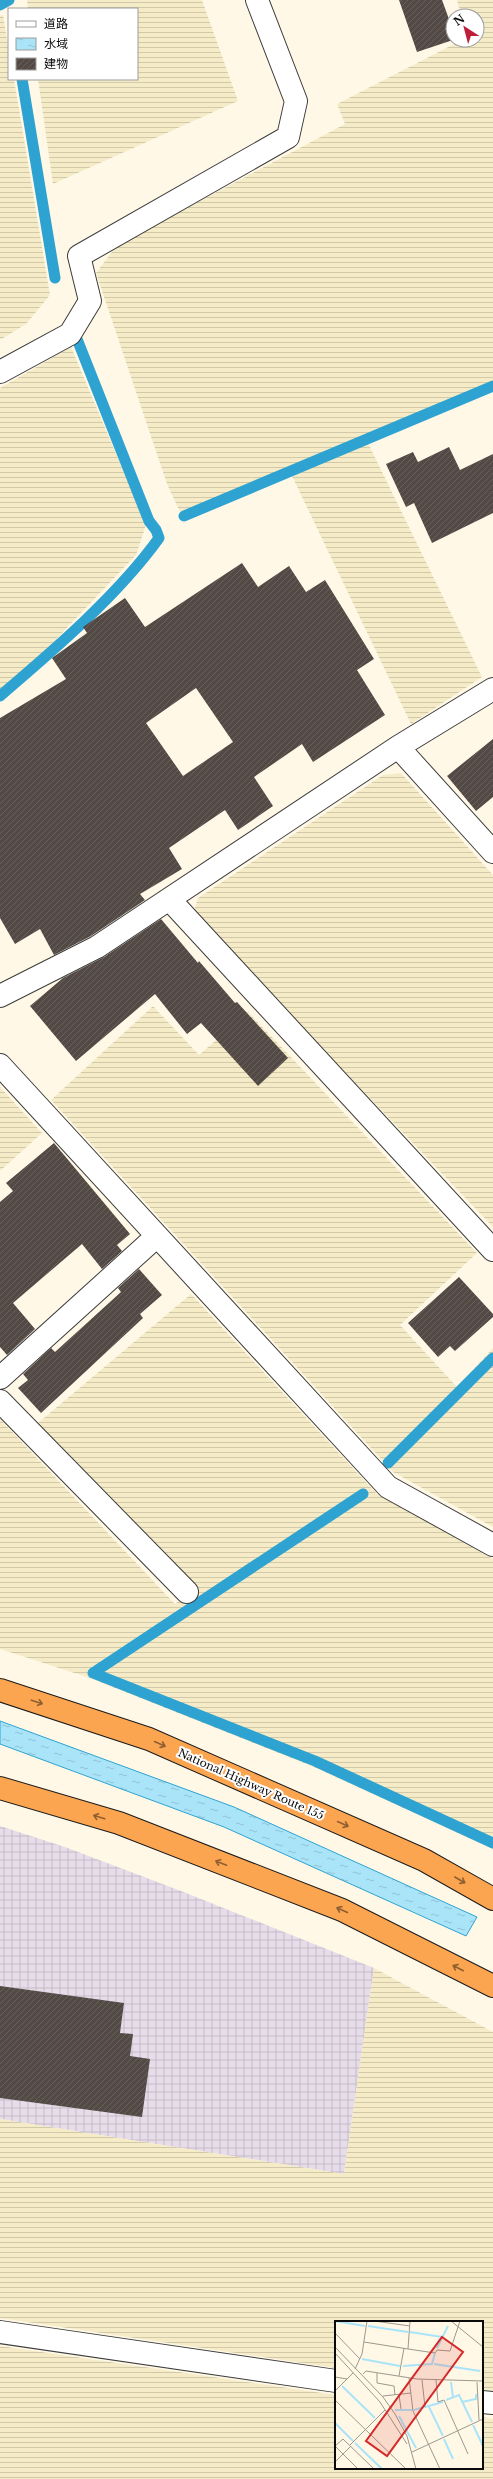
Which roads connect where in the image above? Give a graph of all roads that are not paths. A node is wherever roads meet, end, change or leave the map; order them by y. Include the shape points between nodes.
1 (257, 0) edge
2 (0, 372) edge
3 (493, 689) edge
4 (398, 747) junction
5 (493, 852) edge
6 (170, 900) junction
7 (0, 996) edge
8 (0, 1065) edge
9 (157, 1236) junction
10 (493, 1250) edge
11 (0, 1378) edge
12 (0, 1401) edge
13 (493, 1545) edge
14 (187, 1592) dead end
15 (0, 1690) edge
16 (0, 1788) edge
17 (493, 1899) edge
18 (493, 1986) edge
19 (0, 2332) edge
20 (335, 2381) edge
21 (483, 2402) edge
22 (493, 2404) edge

1 - 2 street via 296,101 288,137 78,256 90,301 70,334
3 - 4 street
4 - 5 street
4 - 6 street
6 - 7 street via 97,947
6 - 10 street
8 - 9 street
9 - 11 street
9 - 13 street via 388,1487
12 - 14 street
15 -> 17 highway, National Highway Route 155 via 149,1739 424,1860
18 -> 16 highway via 342,1910 119,1823
19 - 20 street
21 - 22 street

